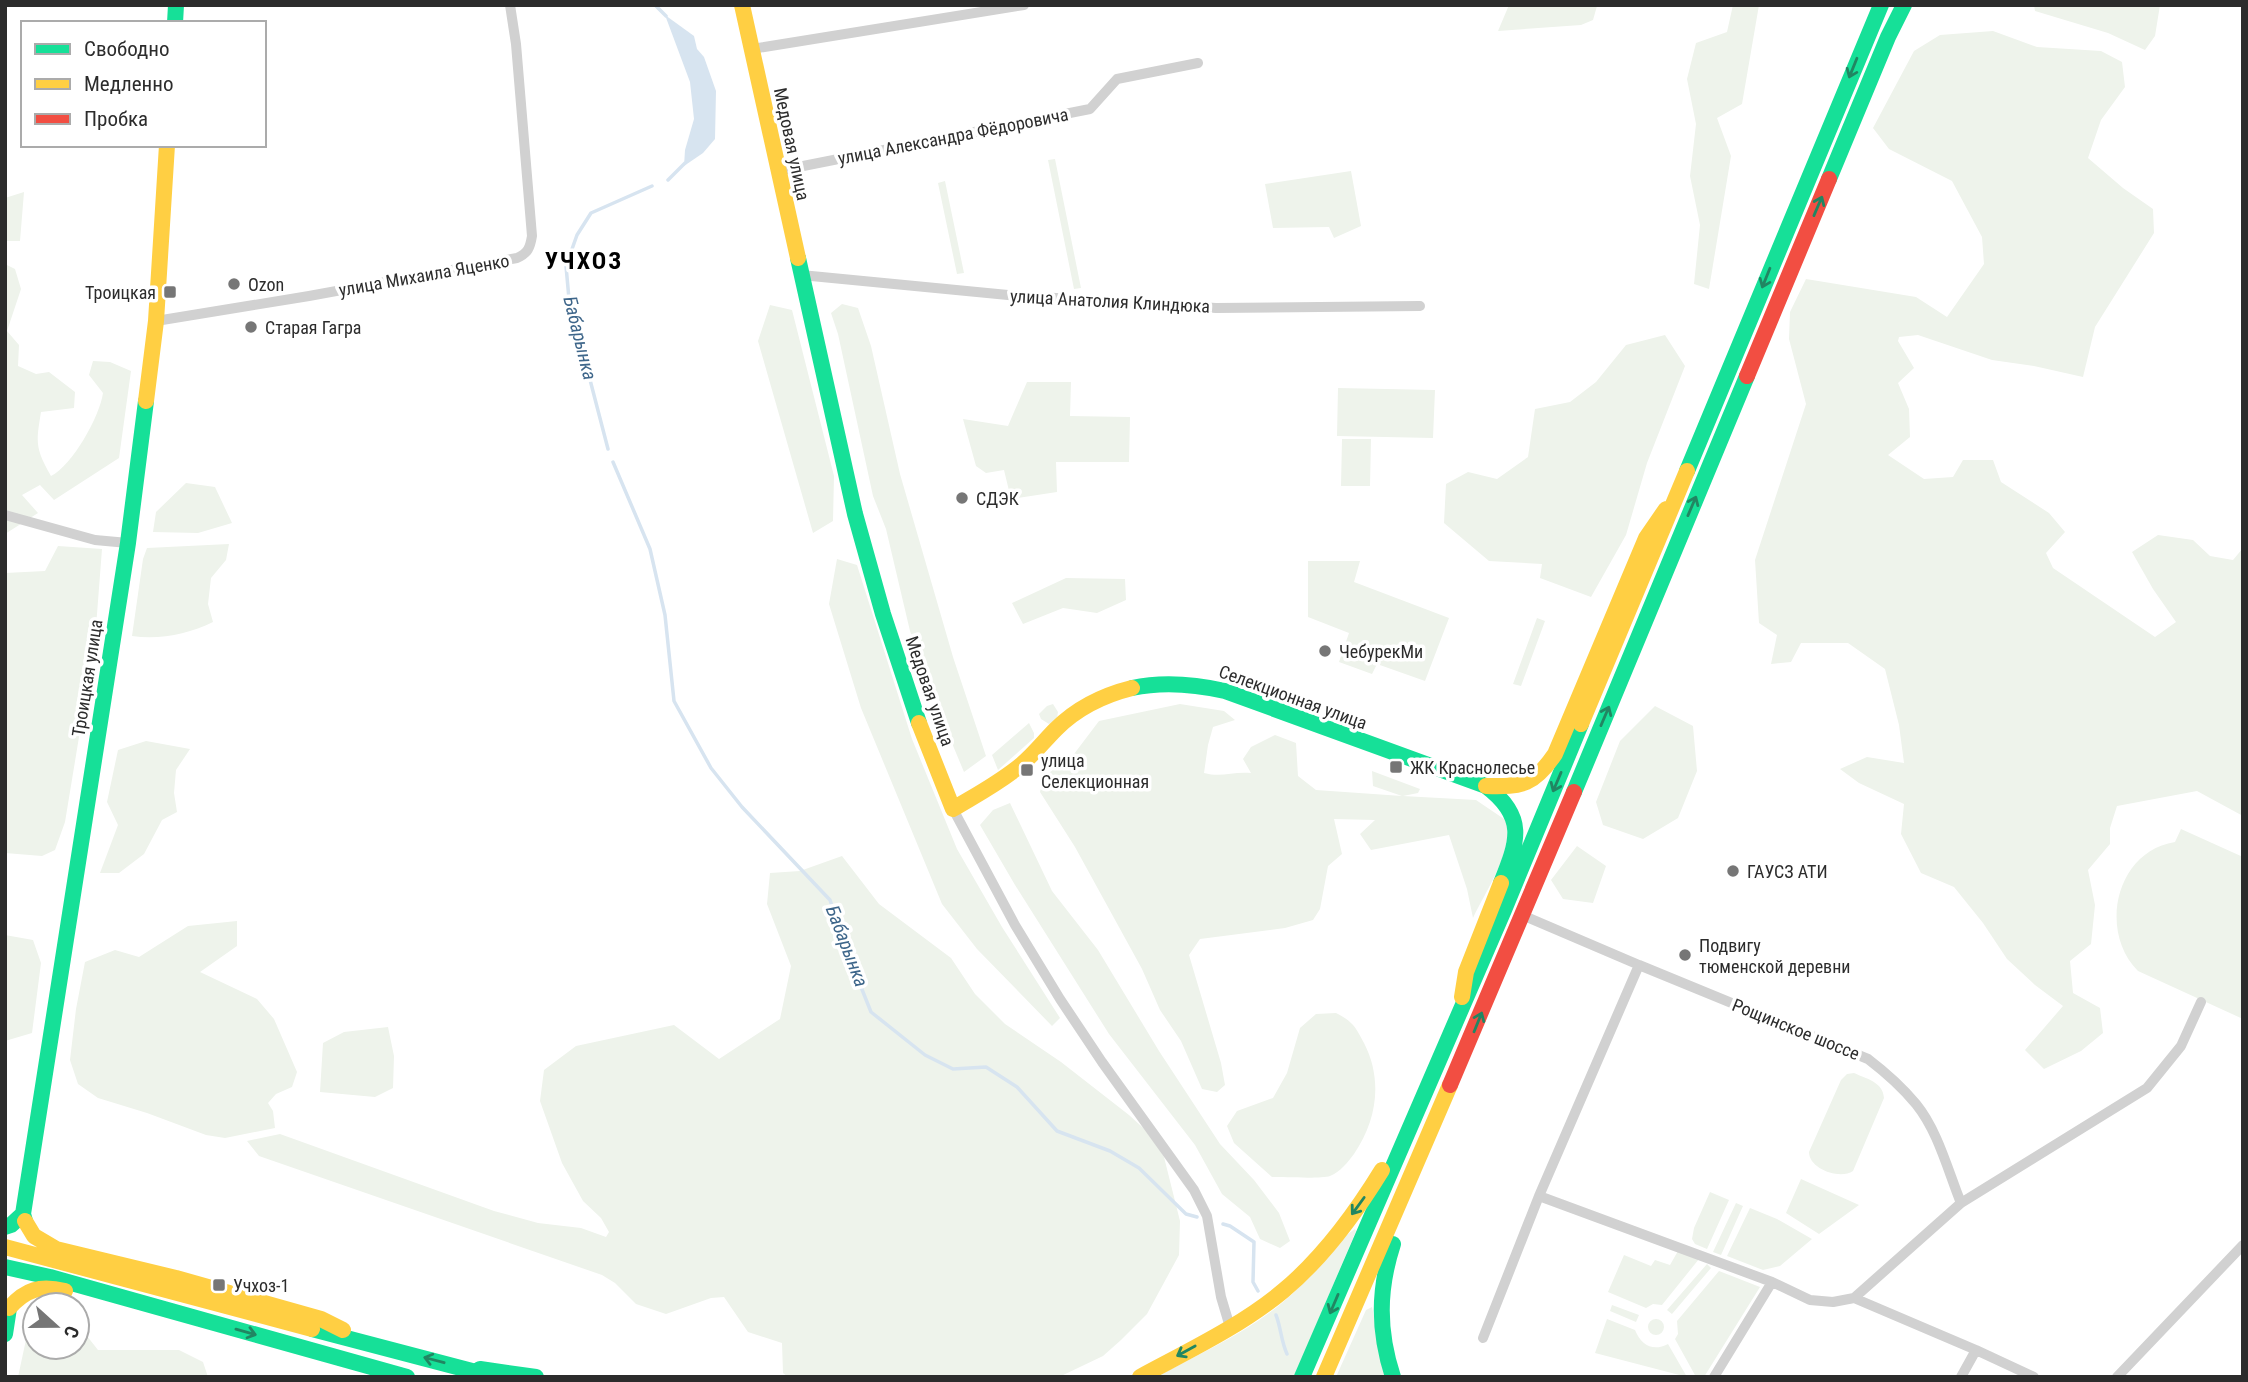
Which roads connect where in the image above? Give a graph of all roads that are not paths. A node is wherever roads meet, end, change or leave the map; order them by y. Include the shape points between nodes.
1 (510, 5) edge
2 (742, 5) edge
3 (1024, 5) edge
4 (1881, 5) edge
5 (1904, 5) edge
6 (752, 49) junction
7 (1198, 63) dead end
8 (167, 147) edge
9 (778, 171) junction
10 (801, 275) junction
11 (1420, 306) dead end
12 (156, 321) junction
13 (1677, 492) junction
14 (5, 514) edge
15 (128, 543) junction
16 (1486, 786) junction
17 (953, 809) junction
18 (1522, 915) junction
19 (1639, 965) junction
20 (2201, 1002) dead end
21 (1459, 1017) junction
22 (1468, 1045) junction
23 (1539, 1196) junction
24 (1961, 1203) junction
25 (23, 1214) junction
26 (5, 1227) edge
27 (2243, 1245) edge
28 (5, 1247) edge
29 (5, 1266) edge
30 (1772, 1282) junction
31 (1854, 1298) junction
32 (7, 1303) edge
33 (199, 1319) junction
34 (1230, 1327) junction
35 (5, 1334) edge
36 (1483, 1338) dead end
37 (373, 1343) junction
38 (1976, 1350) junction
39 (464, 1367) junction
40 (407, 1377) edge
41 (495, 1377) edge
42 (536, 1377) edge
43 (1140, 1377) edge
44 (1302, 1377) edge
45 (1324, 1377) edge
46 (1394, 1377) edge
47 (1714, 1377) edge
48 (1961, 1377) edge
49 (2034, 1377) edge
50 (2117, 1377) edge

1 - 12 street, улица Михаила Яценко via 532,236 526,254
2 - 6 main road, Медовая улица
3 - 6 street
4 -> 13 main road
18 -> 5 main road
6 - 9 main road, Медовая улица
7 - 9 street, улица Александра Фёдоровича via 1117,79 1090,109
8 - 12 main road, Троицкая улица
9 - 10 main road, Медовая улица
10 - 11 street, улица Анатолия Клиндюка via 970,292 1216,308
10 - 17 main road, Медовая улица via 861,538 896,656
12 - 15 main road, Троицкая улица
13 - 16 main road via 1646,538 1542,775 1517,787
13 -> 21 main road
14 - 15 street via 83,537
15 - 25 main road, Троицкая улица
16 - 17 main road, Селекционная улица via 1225,691 1181,682 1149,684 1104,697 1066,719 999,783
16 - 21 main road via 1510,808 1517,834 1466,972
17 - 34 street, Медовая улица via 1060,999 1194,1190 1207,1216
18 - 19 street, Рощинское шоссе
22 -> 18 main road
19 - 23 street
19 - 24 street, Рощинское шоссе via 1868,1059 1917,1105
20 - 24 street via 2181,1046 2147,1088
21 -> 34 main road via 1389,1159 1355,1211 1300,1275
21 -> 44 main road
22 - 45 main road
22 - 46 main road via 1440,1132 1383,1278 1381,1338
23 - 30 street
23 - 36 street
24 - 31 street
25 - 26 main road
25 - 37 main road via 33,1236 45,1245 321,1319
27 - 50 street
28 - 37 main road
29 - 33 main road
30 - 31 street via 1810,1300 1833,1303
30 - 47 street
31 - 38 street
32 - 33 main road via 37,1287 48,1287 148,1313
32 - 35 main road
33 -> 40 main road
34 -> 43 main road
39 -> 37 main road
38 - 48 street
38 - 49 street
39 - 41 main road
39 - 42 main road

